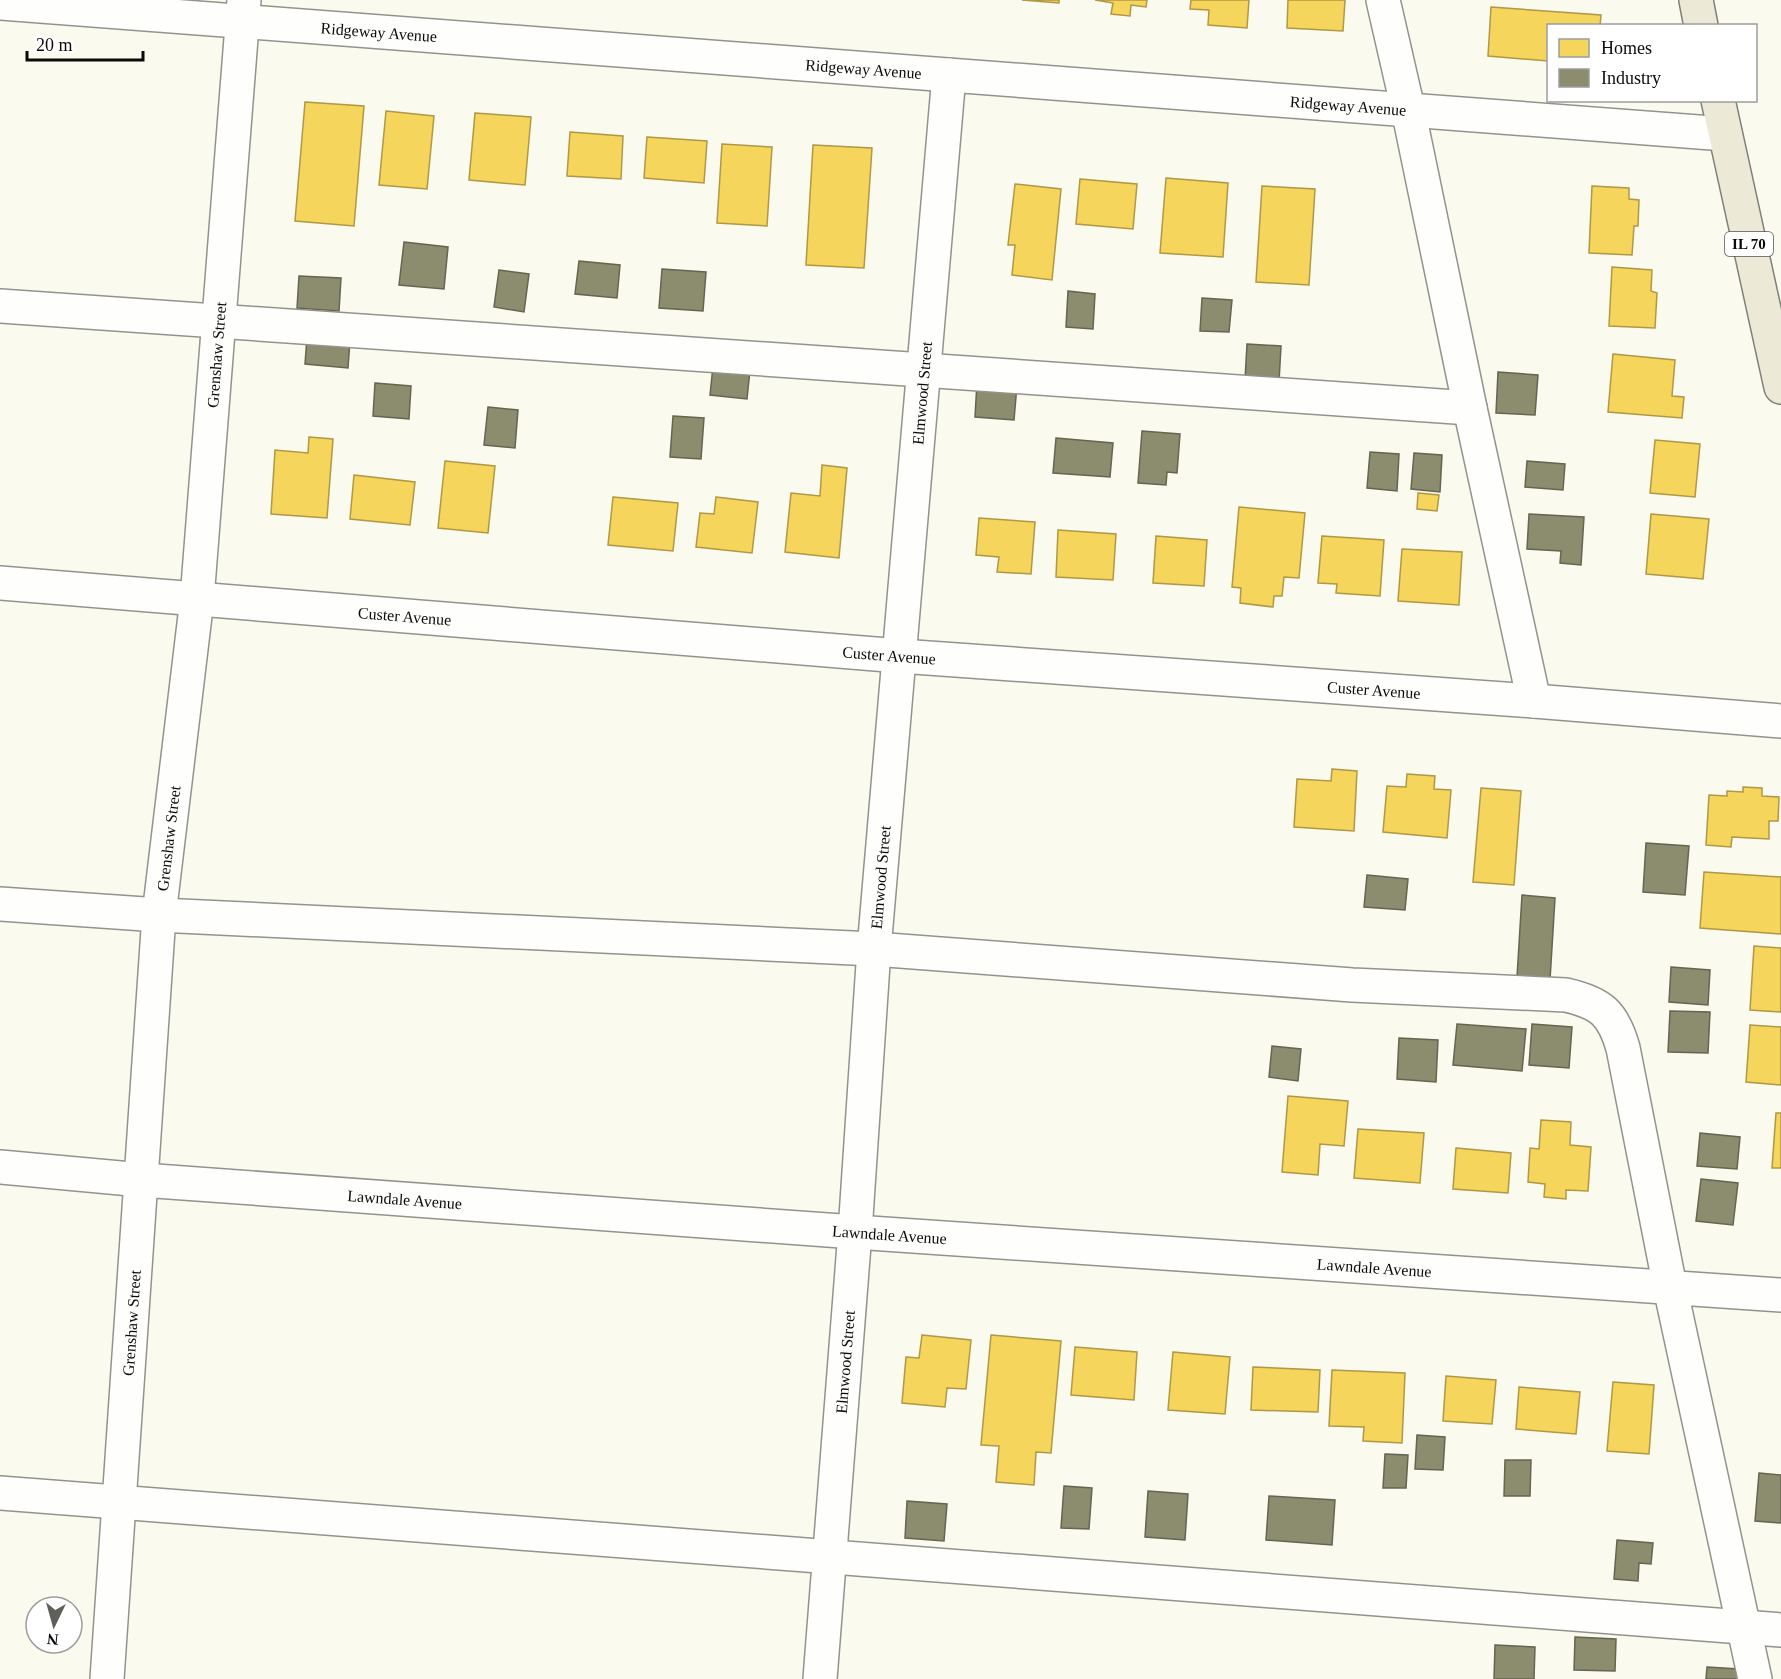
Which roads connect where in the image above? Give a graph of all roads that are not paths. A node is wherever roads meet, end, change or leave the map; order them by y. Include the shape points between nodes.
1 (1383, 0) edge
2 (1696, 0) edge
3 (0, 3) edge
4 (243, 11) edge
5 (1701, 24) edge
6 (949, 75) junction
7 (1718, 102) edge
8 (1408, 109) junction
9 (1725, 134) junction
10 (0, 306) edge
11 (218, 319) junction
12 (924, 371) junction
13 (1781, 387) edge
14 (1470, 408) junction
15 (0, 583) edge
16 (197, 599) junction
17 (900, 656) junction
18 (1534, 701) junction
19 (1781, 722) edge
20 (0, 904) edge
21 (159, 915) junction
22 (874, 949) junction
23 (0, 1167) edge
24 (142, 1180) junction
25 (855, 1232) junction
26 (1670, 1287) junction
27 (1781, 1295) edge
28 (0, 1493) edge
29 (120, 1503) junction
30 (829, 1556) junction
31 (1744, 1627) junction
32 (1781, 1630) edge
33 (107, 1679) edge
34 (820, 1679) edge
35 (1755, 1679) edge

1 - 8 street
2 - 5 main road
3 - 4 street, Ridgeway Avenue
4 - 6 street, Ridgeway Avenue
4 - 11 street, Grenshaw Street
6 - 8 street, Ridgeway Avenue
6 - 12 street, Elmwood Street
7 - 9 main road, IL 70
8 - 9 street, Ridgeway Avenue
8 - 14 street
9 - 13 main road, IL 70
10 - 11 street
11 - 12 street
11 - 16 street, Grenshaw Street
12 - 14 street
12 - 17 street, Elmwood Street
14 - 18 street
15 - 16 street, Custer Avenue
16 - 17 street, Custer Avenue
16 - 21 street, Grenshaw Street
17 - 18 street, Custer Avenue
17 - 22 street, Elmwood Street
18 - 19 street, Custer Avenue
20 - 21 street
21 - 22 street
21 - 24 street, Grenshaw Street
22 - 25 street, Elmwood Street
22 - 26 street via 1352,985 1566,995 1597,1005 1615,1025 1623,1048
23 - 24 street, Lawndale Avenue
24 - 25 street, Lawndale Avenue
24 - 29 street, Grenshaw Street
25 - 26 street, Lawndale Avenue
25 - 30 street, Elmwood Street
26 - 27 street, Lawndale Avenue
26 - 31 street
28 - 29 street
29 - 30 street
29 - 33 street, Grenshaw Street
30 - 31 street
30 - 34 street, Elmwood Street
31 - 32 street
31 - 35 street

